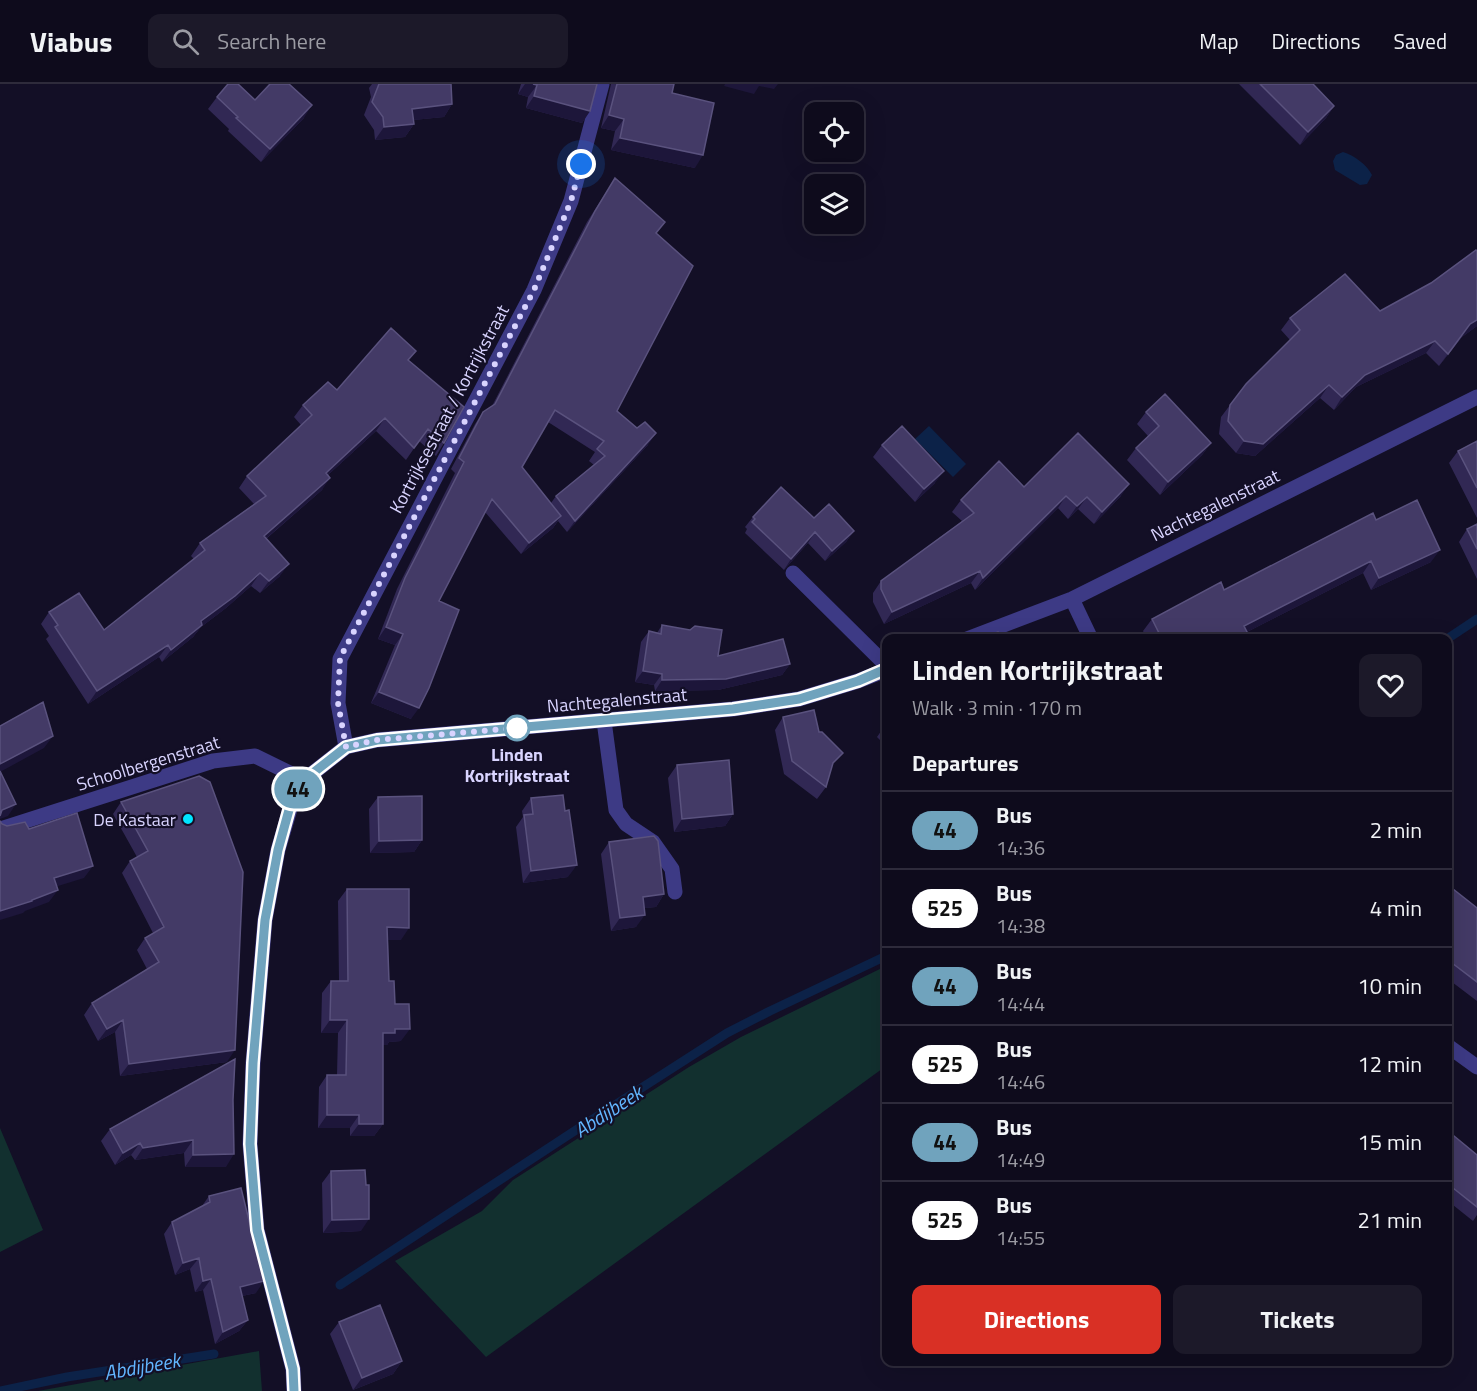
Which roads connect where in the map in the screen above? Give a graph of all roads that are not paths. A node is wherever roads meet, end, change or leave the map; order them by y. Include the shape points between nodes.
1 (602, 84) edge
2 (1477, 397) edge
3 (793, 573) edge
4 (1072, 599) junction
5 (980, 634) edge
6 (1088, 634) edge
7 (882, 663) edge
8 (882, 669) edge
9 (604, 721) junction
10 (346, 747) junction
11 (304, 780) junction
12 (0, 829) edge
13 (675, 892) dead end
14 (1452, 1049) edge
15 (1477, 1067) edge
16 (294, 1391) edge

1 - 10 street, Kortrijksestraat / Kortrijkstraat via 571,201 534,290 340,658 338,703
2 - 4 street, Nachtegalenstraat
3 - 7 street
4 - 5 street, Nachtegalenstraat
4 - 6 street
8 - 9 street, Nachtegalenstraat via 858,681 799,699
9 - 10 street, Nachtegalenstraat via 377,740
9 - 13 street via 616,810 626,824 653,842 672,868
10 - 11 street
11 - 12 street, Schoolbergenstraat via 255,756 213,760
11 - 16 street via 292,799 265,920 250,1144 257,1230 293,1369
14 - 15 street

